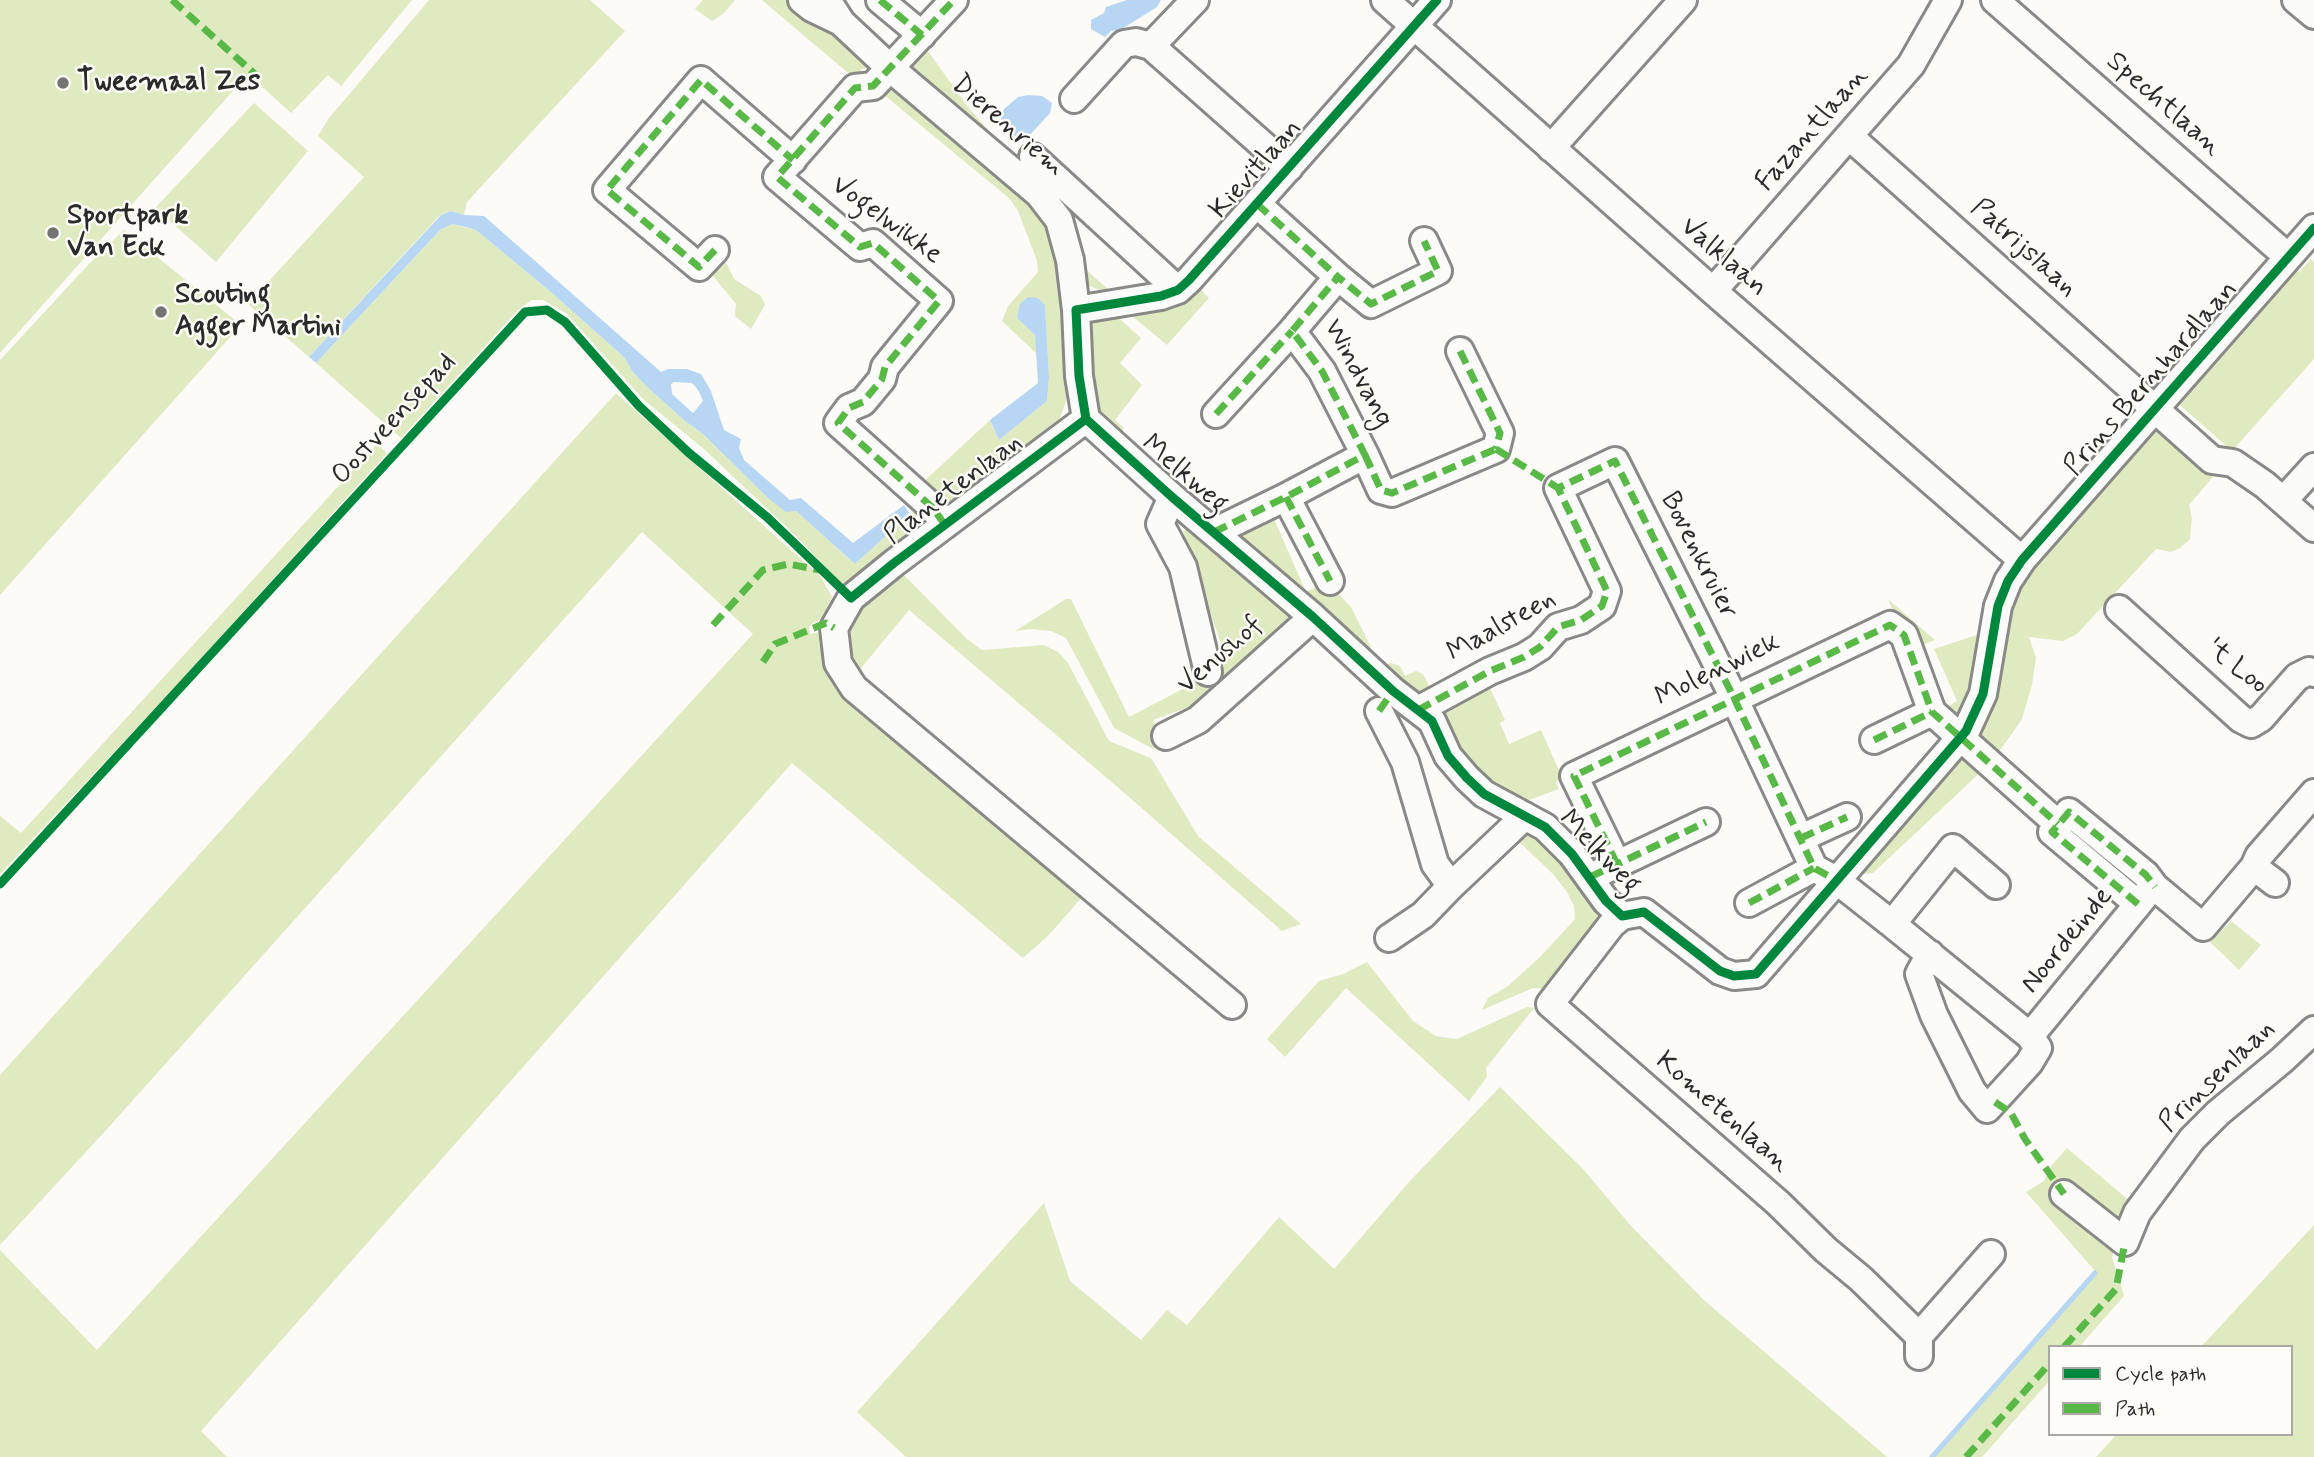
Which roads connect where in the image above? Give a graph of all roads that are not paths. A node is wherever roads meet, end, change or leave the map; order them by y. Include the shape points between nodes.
1 (802, 0) edge
2 (827, 0) edge
3 (880, 0) edge
4 (954, 0) edge
5 (1195, 0) edge
6 (1385, 0) edge
7 (1437, 0) edge
8 (1683, 0) edge
9 (1948, 0) edge
10 (1995, 0) edge
11 (2297, 0) edge
12 (2314, 15) edge
13 (842, 23) junction
14 (1415, 27) junction
15 (922, 35) junction
16 (1152, 46) junction
17 (890, 68) junction
18 (1074, 99) dead end
19 (1849, 136) junction
20 (1551, 148) junction
21 (1033, 157) dead end
22 (793, 160) junction
23 (1289, 169) junction
24 (1257, 204) junction
25 (2314, 228) edge
26 (1424, 241) dead end
27 (715, 250) dead end
28 (2288, 257) junction
29 (1338, 277) junction
30 (1178, 290) junction
31 (1713, 291) junction
32 (1076, 310) junction
33 (1292, 331) junction
34 (1460, 351) dead end
35 (2155, 409) junction
36 (1216, 414) dead end
37 (1086, 419) junction
38 (1365, 455) junction
39 (2314, 467) edge
40 (1172, 497) junction
41 (1286, 497) junction
42 (2283, 501) junction
43 (945, 525) junction
44 (2314, 528) edge
45 (1214, 532) junction
46 (2022, 560) junction
47 (1330, 581) dead end
48 (1607, 591) joint
49 (2119, 609) dead end
50 (1313, 617) junction
51 (1208, 671) dead end
52 (2314, 673) edge
53 (1734, 698) junction
54 (1418, 710) junction
55 (1379, 711) dead end
56 (1932, 712) junction
57 (1166, 736) dead end
58 (1959, 738) junction
59 (1874, 740) dead end
60 (2314, 793) edge
61 (1525, 816) junction
62 (1847, 817) dead end
63 (1706, 822) dead end
64 (1801, 838) junction
65 (1617, 864) junction
66 (2254, 866) junction
67 (1825, 874) junction
68 (1590, 877) junction
69 (2275, 883) dead end
70 (1996, 885) dead end
71 (1451, 886) junction
72 (2147, 896) junction
73 (1749, 903) dead end
74 (1622, 916) junction
75 (1892, 923) junction
76 (1389, 938) dead end
77 (1930, 954) junction
78 (1232, 1005) dead end
79 (2314, 1030) edge
80 (2030, 1036) junction
81 (2064, 1194) dead end
82 (1991, 1254) dead end

1 - 13 street, Dierenriem
2 - 13 street, Dierenriem
3 - 15 street
4 - 15 street, Vogelwikke
5 - 16 street
6 - 14 street, Valklaan
7 - 14 street, Kievitlaan
8 - 20 street
9 - 19 street, Fazantlaan via 1911,65
10 - 28 street, Spechtlaan
11 - 12 street
13 - 17 street, Dierenriem
14 - 20 street, Valklaan
14 - 23 street, Kievitlaan
15 - 17 street, Vogelwikke
16 - 18 street via 1124,44
16 - 23 street
17 - 22 street, Vogelwikke via 873,86 855,88
17 - 32 street, Dierenriem via 1046,203 1059,220 1068,250
19 - 31 street, Fazantlaan
19 - 35 street, Patrijslaan
20 - 31 street, Valklaan
21 - 30 street
22 - 27 street via 701,80 607,190 699,267
22 - 43 street, Vogelwikke via 777,177 860,247 873,243 939,301 885,368 883,379 838,422 933,508
23 - 24 street, Kievitlaan
24 - 29 street
24 - 30 street, Kievitlaan
25 - 28 street, Prins Bernhardlaan
26 - 29 street, Windvang via 1438,271 1371,304
28 - 35 street, Prins Bernhardlaan
29 - 33 street, Windvang
30 - 32 street
31 - 46 street, Valklaan
32 - 37 street, Dierenriem
33 - 36 street
33 - 38 street, Windvang via 1322,371
34 - 38 street via 1500,433 1496,449 1392,493 1381,490
35 - 42 street, Patrijslaan via 2212,460 2233,463
35 - 46 street, Prins Bernhardlaan
37 - 40 street, Melkweg
37 - 43 street, Planetenlaan
38 - 41 street, Windvang
39 - 42 street
40 - 45 street, Melkweg
40 - 51 street via 1160,524 1183,567
41 - 45 street, Windvang
41 - 47 street
42 - 44 street, Patrijslaan
43 - 78 street, Planetenlaan via 851,598 834,628 838,663 854,688
45 - 50 street, Melkweg
46 - 58 street, Melkweg via 1998,606 1983,694
48 - 53 street, Bovenkruier via 1558,488 1615,461
48 - 54 street, Maalsteen via 1602,606 1581,620 1558,627 1540,647
49 - 52 street, 't Loo via 2251,724 2297,677
50 - 54 street, Melkweg
50 - 57 street, Venushof via 1198,720
53 - 56 street, Molenwiek via 1889,625 1903,635
53 - 64 street, Bovenkruier
53 - 65 street, Molenwiek via 1574,776
54 - 61 street, Melkweg via 1432,721 1448,756 1467,778 1484,794
55 - 71 street via 1405,762 1435,864
56 - 58 street, Molenwiek
56 - 59 street
58 - 67 street, Melkweg
58 - 72 street, Molenwiek via 2059,824 2069,812 2146,875
60 - 66 street
61 - 68 street, Melkweg via 1545,827
61 - 71 street
62 - 64 street
63 - 65 street
64 - 67 street, Bovenkruier
65 - 68 street
66 - 69 street
66 - 72 street via 2203,927
67 - 73 street
67 - 74 street, Melkweg via 1756,974 1734,976 1720,971 1644,912
67 - 75 street
68 - 74 street, Melkweg
70 - 75 street via 1953,848
71 - 76 street via 1423,915
72 - 80 street, Noordeinde
74 - 82 street, Kometenlaan via 1550,1004 1861,1279 1919,1346
75 - 77 street
77 - 80 street
77 - 80 street via 1919,974 1934,1015 1972,1091 1987,1109 2038,1048
79 - 81 street, Prinsenlaan via 2192,1139 2137,1213 2125,1242

